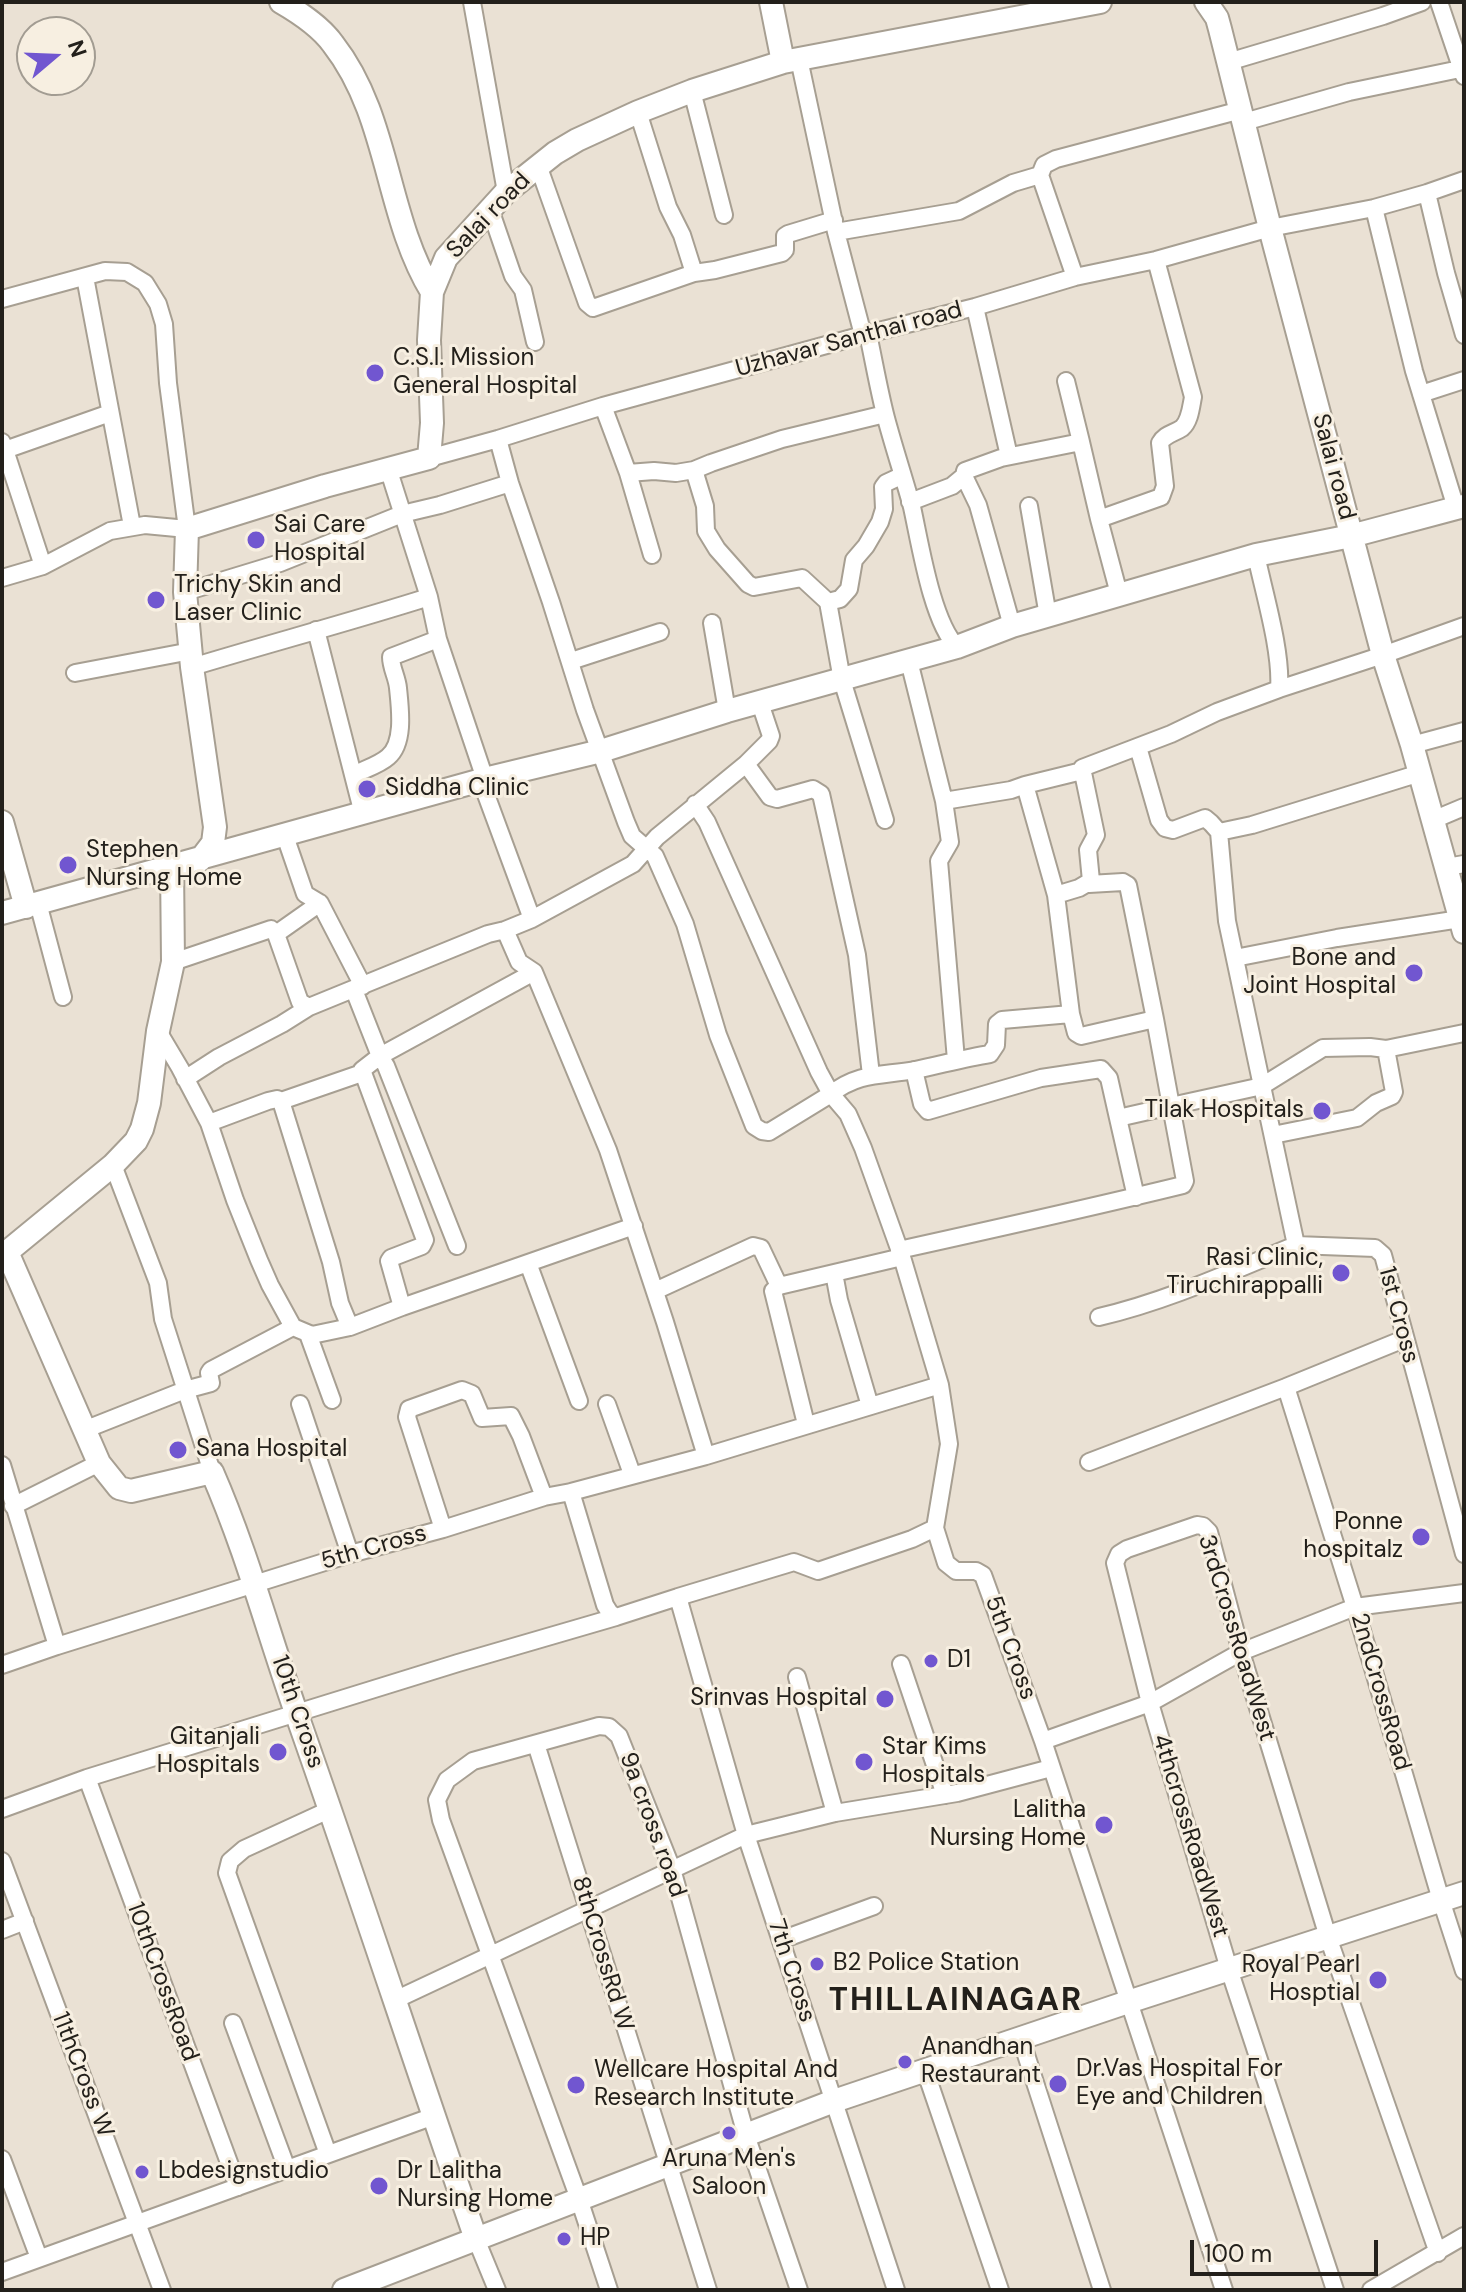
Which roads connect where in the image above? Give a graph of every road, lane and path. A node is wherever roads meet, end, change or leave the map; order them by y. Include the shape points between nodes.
1 (281, 2) edge
2 (472, 2) edge
3 (771, 2) edge
4 (1100, 2) edge
5 (1206, 2) edge
6 (1422, 2) edge
7 (1439, 2) edge
8 (791, 60) junction
9 (1228, 62) junction
10 (1462, 73) edge
11 (692, 91) junction
12 (638, 112) junction
13 (1242, 116) junction
14 (538, 165) junction
15 (1040, 175) junction
16 (1464, 180) edge
17 (1427, 193) junction
18 (498, 201) junction
19 (1374, 208) junction
20 (724, 215) dead end
21 (835, 226) junction
22 (1270, 228) junction
23 (1156, 260) junction
24 (694, 273) junction
25 (85, 277) junction
26 (1075, 277) junction
27 (432, 292) junction
28 (2, 299) edge
29 (975, 307) junction
30 (866, 334) junction
31 (1464, 335) edge
32 (535, 342) dead end
33 (1464, 380) edge
34 (1066, 381) dead end
35 (1421, 394) junction
36 (603, 406) junction
37 (110, 413) junction
38 (885, 414) junction
39 (498, 439) junction
40 (1081, 442) junction
41 (3, 446) edge
42 (1009, 456) junction
43 (429, 458) junction
44 (388, 468) junction
45 (694, 470) junction
46 (628, 473) junction
47 (901, 476) junction
48 (964, 476) junction
49 (510, 483) junction
50 (910, 502) junction
51 (1029, 506) dead end
52 (1460, 507) edge
53 (402, 514) junction
54 (1099, 519) junction
55 (132, 526) junction
56 (187, 529) junction
57 (1351, 536) junction
58 (652, 555) dead end
59 (1256, 555) junction
60 (43, 566) junction
61 (2, 578) edge
62 (185, 592) junction
63 (1119, 594) junction
64 (429, 597) junction
65 (828, 602) junction
66 (1048, 616) junction
67 (712, 623) dead end
68 (1012, 626) junction
69 (1464, 626) edge
70 (316, 630) junction
71 (660, 632) dead end
72 (438, 639) junction
73 (957, 647) junction
74 (1383, 655) junction
75 (191, 659) junction
76 (571, 661) junction
77 (909, 661) junction
78 (75, 673) dead end
79 (842, 680) junction
80 (1279, 689) junction
81 (760, 703) junction
82 (727, 711) junction
83 (1464, 731) edge
84 (1412, 745) junction
85 (1138, 747) junction
86 (601, 751) junction
87 (746, 764) junction
88 (1082, 771) junction
89 (1420, 773) junction
90 (353, 775) junction
91 (483, 780) junction
92 (1025, 785) junction
93 (944, 801) junction
94 (695, 804) junction
95 (1464, 807) edge
96 (363, 814) junction
97 (885, 820) dead end
98 (1433, 820) junction
99 (2, 822) edge
100 (1219, 832) junction
101 (285, 836) junction
102 (647, 848) junction
103 (200, 860) junction
104 (172, 866) junction
105 (1455, 866) edge
106 (1089, 884) junction
107 (1056, 895) junction
108 (320, 903) junction
109 (32, 905) junction
110 (2, 913) edge
111 (532, 919) junction
112 (1462, 926) edge
113 (505, 930) junction
114 (276, 934) junction
115 (1235, 958) junction
116 (173, 962) junction
117 (534, 972) junction
118 (358, 988) junction
119 (63, 997) dead end
120 (309, 1007) junction
121 (1071, 1014) junction
122 (1155, 1019) junction
123 (158, 1031) junction
124 (1464, 1033) edge
125 (1386, 1049) junction
126 (380, 1056) junction
127 (956, 1060) junction
128 (914, 1070) junction
129 (362, 1073) junction
130 (871, 1075) junction
131 (185, 1079) junction
132 (1262, 1086) junction
133 (831, 1094) junction
134 (281, 1101) junction
135 (1171, 1106) junction
136 (1118, 1118) junction
137 (209, 1123) junction
138 (1273, 1135) junction
139 (113, 1165) junction
140 (1136, 1197) junction
141 (634, 1226) junction
142 (1296, 1245) junction
143 (457, 1246) dead end
144 (4, 1254) edge
145 (900, 1254) junction
146 (528, 1263) junction
147 (834, 1273) junction
148 (779, 1286) junction
149 (655, 1291) junction
150 (402, 1307) junction
151 (1099, 1317) dead end
152 (350, 1327) junction
153 (300, 1331) junction
154 (1404, 1339) junction
155 (940, 1385) junction
156 (1286, 1387) junction
157 (185, 1390) junction
158 (332, 1400) dead end
159 (579, 1401) dead end
160 (300, 1404) dead end
161 (607, 1404) dead end
162 (870, 1406) junction
163 (806, 1424) junction
164 (84, 1430) junction
165 (706, 1456) junction
166 (1089, 1462) dead end
167 (99, 1463) junction
168 (2, 1465) edge
169 (212, 1472) junction
170 (632, 1474) junction
171 (571, 1492) junction
172 (544, 1497) junction
173 (13, 1506) junction
174 (935, 1528) junction
175 (443, 1529) junction
176 (350, 1554) junction
177 (1464, 1554) edge
178 (255, 1583) junction
179 (1464, 1593) edge
180 (678, 1597) junction
181 (1355, 1607) junction
182 (616, 1617) junction
183 (57, 1646) junction
184 (1241, 1652) junction
185 (901, 1664) dead end
186 (2, 1665) edge
187 (797, 1677) dead end
188 (1150, 1703) junction
189 (297, 1714) junction
190 (1043, 1741) junction
191 (536, 1744) junction
192 (1051, 1768) junction
193 (87, 1778) junction
194 (945, 1795) junction
195 (2, 1809) edge
196 (331, 1809) junction
197 (835, 1813) junction
198 (746, 1835) junction
199 (2, 1861) edge
200 (672, 1869) junction
201 (1464, 1893) edge
202 (1441, 1900) junction
203 (874, 1906) dead end
204 (587, 1909) junction
205 (25, 1921) junction
206 (2, 1930) edge
207 (1328, 1937) junction
208 (781, 1940) junction
209 (492, 1954) junction
210 (1229, 1969) junction
211 (1464, 1971) edge
212 (395, 2000) junction
213 (1128, 2002) junction
214 (233, 2023) dead end
215 (1021, 2039) junction
216 (925, 2070) junction
217 (834, 2101) junction
218 (434, 2116) junction
219 (746, 2135) junction
220 (328, 2154) junction
221 (2, 2159) edge
222 (668, 2165) junction
223 (287, 2169) junction
224 (238, 2187) junction
225 (579, 2199) junction
226 (138, 2223) junction
227 (1464, 2236) edge
228 (476, 2239) junction
229 (1438, 2253) junction
230 (39, 2258) junction
231 (2, 2272) edge
232 (162, 2290) edge
233 (344, 2290) edge
234 (497, 2290) edge
235 (609, 2290) edge
236 (708, 2290) edge
237 (799, 2290) edge
238 (896, 2290) edge
239 (1000, 2290) edge
240 (1102, 2290) edge
241 (1224, 2290) edge
242 (1335, 2290) edge
243 (1371, 2290) edge

1 - 27 street via 332,42 349,68 377,133 406,240
2 - 18 street
3 - 8 street
4 - 8 street, Salai road
5 - 9 street, Salai road via 1217,18
6 - 9 street
7 - 10 street
8 - 11 street, Salai road
8 - 21 street
9 - 13 street, Salai road
10 - 13 street
11 - 12 street, Salai road
11 - 20 street
12 - 14 street, Salai road
12 - 24 street
13 - 15 street via 1056,159 1044,165
13 - 22 street, Salai road
14 - 18 street, Salai road
14 - 24 street via 591,307
15 - 21 street via 959,211
15 - 26 street
16 - 17 street, Uzhavar Santhai road
17 - 19 street, Uzhavar Santhai road
17 - 31 street
18 - 27 street, Salai road via 446,258
18 - 32 street via 513,276 523,290
19 - 22 street, Uzhavar Santhai road
19 - 35 street
21 - 24 street via 786,235 782,253
21 - 30 street
22 - 23 street, Uzhavar Santhai road
22 - 57 street, Salai road
23 - 26 street, Uzhavar Santhai road
23 - 54 street via 1190,383 1191,412 1185,425 1160,443 1165,486 1161,497
25 - 28 street
25 - 37 street
25 - 56 street via 127,272 145,283 158,304
26 - 29 street, Uzhavar Santhai road
27 - 43 street, Salai road
29 - 30 street, Uzhavar Santhai road
29 - 42 street
30 - 36 street, Uzhavar Santhai road
30 - 38 street
33 - 35 street
34 - 40 street
35 - 52 street
36 - 39 street, Uzhavar Santhai road
36 - 46 street
37 - 41 street
37 - 55 street
38 - 45 street via 782,439
38 - 47 street
39 - 43 street, Uzhavar Santhai road
39 - 49 street
40 - 42 street
40 - 54 street
41 - 60 street
42 - 48 street via 965,471
43 - 44 street
44 - 53 street
44 - 56 street
45 - 46 street
45 - 65 street via 706,531 748,584 802,578
46 - 58 street
47 - 50 street
47 - 65 street via 883,487 880,522 854,560 849,589
48 - 50 street
48 - 68 street via 978,505
49 - 53 street
49 - 76 street
50 - 73 street via 940,617
51 - 66 street
52 - 57 street
53 - 62 street via 280,563
53 - 64 street
54 - 63 street
55 - 56 street
55 - 60 street via 110,531
56 - 62 street
57 - 59 street
57 - 74 street, Salai road
59 - 63 street
59 - 80 street via 1278,657
60 - 61 street
62 - 75 street
63 - 66 street
64 - 70 street
64 - 72 street
65 - 79 street
66 - 68 street
67 - 82 street
68 - 73 street
69 - 74 street
70 - 75 street
70 - 90 street
71 - 76 street
72 - 90 street via 392,655 400,723 397,742 390,756
72 - 91 street
73 - 77 street
74 - 80 street
74 - 84 street, Salai road
75 - 78 street
75 - 103 street via 215,827 213,843
76 - 86 street
77 - 79 street
77 - 93 street
79 - 81 street
79 - 97 street
80 - 85 street
81 - 82 street
81 - 87 street via 771,736
82 - 86 street
83 - 84 street
84 - 89 street, Salai road
85 - 88 street
85 - 100 street via 1165,828 1205,818
86 - 91 street
86 - 102 street via 632,836
87 - 94 street
87 - 130 street via 770,797 813,789 821,794 857,955
88 - 92 street
88 - 106 street via 1096,835 1088,850
89 - 98 street, Salai road
89 - 100 street
90 - 96 street
91 - 96 street
91 - 111 street
92 - 93 street
92 - 107 street
93 - 127 street via 950,842 939,861
94 - 102 street
94 - 133 street
95 - 98 street
96 - 101 street
98 - 105 street, Salai road
99 - 109 street
100 - 115 street
101 - 103 street
101 - 108 street via 305,894
102 - 111 street via 633,864
102 - 133 street via 685,924 718,1035 754,1126 769,1132
103 - 104 street
104 - 109 street
104 - 116 street
105 - 112 street, Salai road
106 - 107 street
106 - 122 street via 1128,885
107 - 121 street
108 - 114 street
108 - 118 street
109 - 110 street
109 - 119 street
111 - 113 street
112 - 115 street via 1337,938
113 - 117 street via 519,962
113 - 118 street
114 - 116 street via 268,928
114 - 120 street via 298,997
115 - 132 street
116 - 123 street
117 - 126 street
117 - 141 street
118 - 120 street
118 - 126 street
120 - 131 street
121 - 122 street via 1081,1036
121 - 127 street via 999,1021 994,1051
122 - 135 street
123 - 131 street
123 - 139 street via 145,1120 136,1141
124 - 125 street
125 - 132 street via 1323,1048
125 - 138 street via 1392,1096 1357,1118
126 - 129 street
126 - 143 street
127 - 128 street
128 - 130 street
128 - 136 street via 928,1111 1041,1078 1101,1069 1109,1078
129 - 134 street
129 - 150 street via 425,1240 389,1261
130 - 133 street
131 - 137 street
132 - 135 street
132 - 138 street
133 - 145 street via 852,1122
134 - 137 street
134 - 152 street
135 - 136 street
135 - 140 street via 1185,1181
136 - 140 street
137 - 153 street via 259,1260
138 - 142 street
139 - 144 street
139 - 157 street via 158,1283
140 - 145 street
141 - 146 street
141 - 149 street
142 - 151 street via 1175,1295
142 - 154 street, 1st Cross via 1380,1251
144 - 164 street
145 - 147 street
145 - 155 street
146 - 150 street
146 - 159 street
147 - 148 street
147 - 162 street
148 - 149 street via 761,1248 753,1246
148 - 163 street via 773,1291
149 - 165 street
150 - 152 street
152 - 153 street
153 - 157 street via 211,1370 211,1383
153 - 158 street
154 - 156 street
154 - 177 street, 1st Cross
155 - 162 street, 5th Cross
155 - 174 street, 5th Cross via 949,1444
156 - 166 street
156 - 181 street, 2ndCrossRoad
157 - 164 street
157 - 169 street
160 - 176 street
161 - 170 street
162 - 163 street, 5th Cross
163 - 165 street, 5th Cross
164 - 167 street
165 - 170 street, 5th Cross
167 - 169 street via 119,1488 131,1491
167 - 173 street
168 - 173 street
169 - 178 street, 10th Cross
170 - 171 street, 5th Cross
171 - 172 street, 5th Cross
171 - 182 street via 605,1605
172 - 175 street, 5th Cross
172 - 175 street via 511,1416 482,1418 472,1394 462,1390 409,1409 407,1417
173 - 183 street
174 - 180 street via 818,1571 794,1562
174 - 190 street, 5th Cross via 946,1563 956,1571 983,1575
175 - 176 street, 5th Cross
176 - 178 street, 5th Cross
178 - 183 street, 5th Cross
178 - 189 street, 10th Cross
179 - 181 street
180 - 182 street
180 - 198 street, 7th Cross
181 - 184 street
181 - 202 street, 2ndCrossRoad
182 - 189 street
183 - 186 street, 5th Cross
184 - 188 street
184 - 188 street, 3rdCrossRoadWest via 1206,1528 1197,1525 1127,1549 1115,1563
184 - 207 street, 3rdCrossRoadWest
185 - 194 street
187 - 197 street
188 - 190 street
188 - 210 street, 4thcrossRoadWest
189 - 193 street
189 - 196 street, 10th Cross
190 - 192 street, 5th Cross
191 - 200 street, 9a cross road via 599,1726 619,1736
191 - 204 street, 8thCrossRd W
191 - 209 street, 9a cross road via 473,1761 447,1780 437,1800
192 - 194 street
192 - 213 street, 5th Cross
193 - 195 street
193 - 224 street, 10thCrossRoad
194 - 197 street
196 - 212 street, 10th Cross
196 - 220 street via 244,1849 230,1861 227,1873
197 - 198 street
198 - 200 street
198 - 208 street, 7th Cross
199 - 205 street, 11thCross W
200 - 204 street
200 - 219 street, 9a cross road
201 - 202 street
202 - 207 street
202 - 211 street, 2ndCrossRoad
203 - 208 street
204 - 209 street
204 - 222 street, 8thCrossRd W
205 - 206 street
205 - 226 street, 11thCross W
207 - 210 street
207 - 229 street, 3rdCrossRoadWest
208 - 217 street, 7th Cross
209 - 212 street
209 - 225 street, 9a cross road
210 - 213 street
210 - 242 street, 4thcrossRoadWest
212 - 218 street, 10th Cross
213 - 215 street
213 - 241 street, 5th Cross
214 - 223 street
215 - 216 street
215 - 240 street
216 - 217 street
216 - 239 street
217 - 219 street
217 - 238 street, 7th Cross
218 - 220 street
218 - 228 street, 10th Cross
219 - 222 street
219 - 237 street, 9a cross road
220 - 223 street
221 - 230 street
222 - 225 street
222 - 236 street, 8thCrossRd W
223 - 224 street
224 - 226 street
225 - 228 street
225 - 235 street, 9a cross road
226 - 230 street
226 - 232 street, 11thCross W
227 - 229 street
228 - 233 street
228 - 234 street, 10th Cross
229 - 243 street
230 - 231 street

